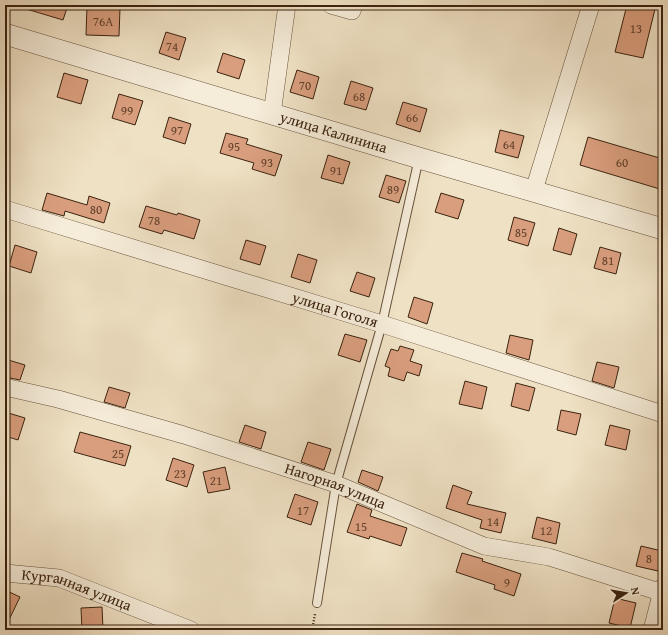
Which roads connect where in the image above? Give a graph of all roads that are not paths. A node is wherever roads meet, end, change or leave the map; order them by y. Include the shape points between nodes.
1 (287, 5) edge
2 (331, 5) edge
3 (354, 5) edge
4 (591, 5) edge
5 (5, 34) edge
6 (272, 114) junction
7 (419, 158) junction
8 (534, 190) junction
9 (5, 209) edge
10 (663, 229) edge
11 (382, 324) junction
12 (5, 387) edge
13 (663, 414) edge
14 (336, 484) junction
15 (5, 572) edge
16 (662, 591) edge
17 (317, 604) road end
18 (191, 630) edge
19 (652, 630) edge

1 - 6 street
2 - 3 street via 352,11
4 - 8 street
5 - 6 street, улица Калинина
6 - 7 street, улица Калинина
7 - 8 street, улица Калинина
7 - 11 lane
8 - 10 street, улица Калинина
9 - 11 street, улица Гоголя
11 - 13 street, улица Гоголя
11 - 14 lane
12 - 14 street, Нагорная улица via 58,399 184,435
14 - 16 street, Нагорная улица via 484,546 549,557
14 - 17 lane
15 - 18 street, Курганная улица via 59,578
16 - 19 street

